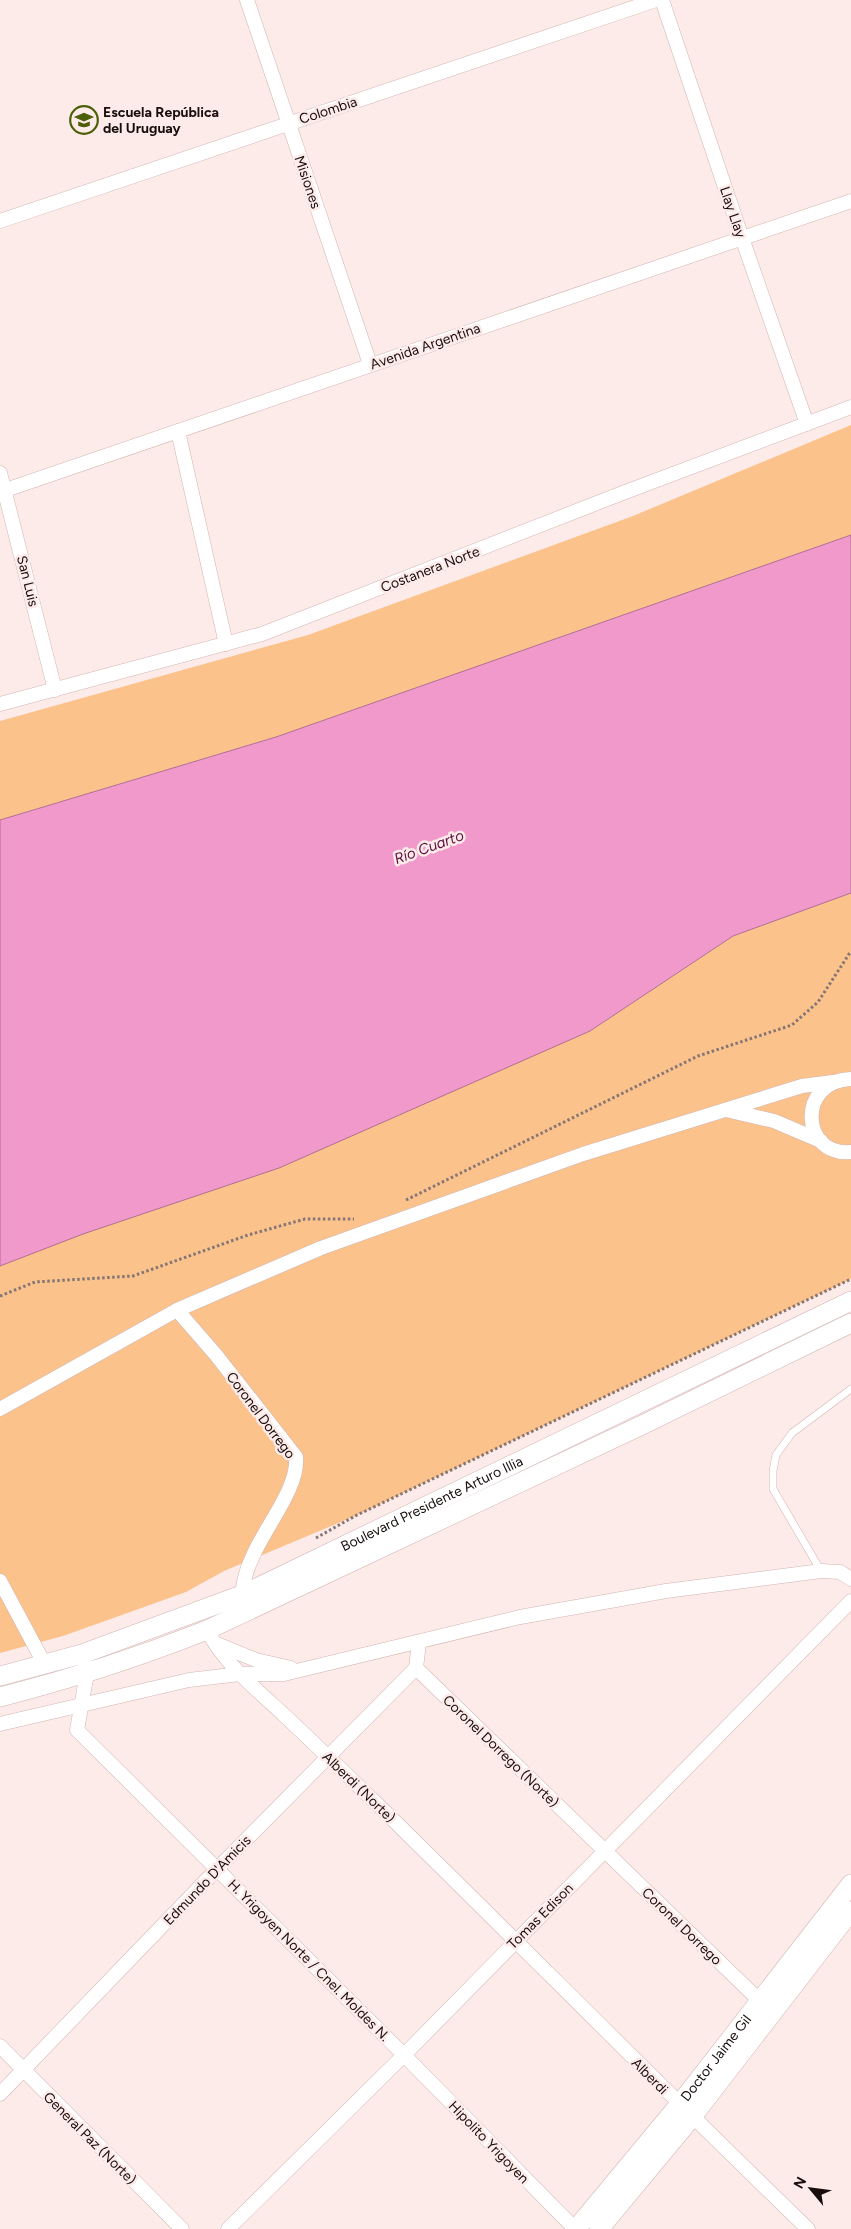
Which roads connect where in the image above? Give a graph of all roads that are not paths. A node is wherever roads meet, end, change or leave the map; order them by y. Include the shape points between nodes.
1 (247, 0) edge
2 (656, 0) edge
3 (662, 0) edge
4 (288, 123) junction
5 (851, 202) edge
6 (0, 221) edge
7 (742, 238) junction
8 (370, 364) junction
9 (851, 407) edge
10 (807, 424) junction
11 (178, 431) junction
12 (0, 473) edge
13 (3, 491) edge
14 (226, 644) junction
15 (55, 690) junction
16 (0, 704) edge
17 (851, 1079) edge
18 (833, 1082) junction
19 (725, 1110) junction
20 (820, 1141) junction
21 (849, 1156) edge
22 (851, 1301) edge
23 (177, 1310) junction
24 (851, 1323) edge
25 (851, 1389) edge
26 (0, 1409) edge
27 (821, 1571) junction
28 (851, 1579) edge
29 (0, 1580) edge
30 (242, 1595) junction
31 (851, 1601) edge
32 (240, 1615) junction
33 (210, 1636) junction
34 (419, 1643) junction
35 (82, 1654) junction
36 (45, 1665) junction
37 (416, 1668) junction
38 (301, 1670) junction
39 (87, 1673) junction
40 (240, 1674) junction
41 (0, 1676) edge
42 (0, 1696) edge
43 (82, 1706) junction
44 (0, 1724) edge
45 (328, 1756) junction
46 (604, 1852) junction
47 (217, 1869) junction
48 (851, 1884) edge
49 (847, 1911) edge
50 (516, 1940) junction
51 (760, 2001) junction
52 (0, 2046) edge
53 (404, 2055) junction
54 (22, 2071) junction
55 (0, 2094) edge
56 (685, 2111) junction
57 (182, 2229) edge
58 (228, 2229) edge
59 (575, 2229) edge
60 (599, 2229) edge
61 (808, 2229) edge

1 - 4 street, Misiones
2 - 4 street, Colombia
3 - 7 street, Llay Llay
4 - 6 street, Colombia
4 - 8 street, Misiones
5 - 7 street, Avenida Argentina
7 - 8 street, Avenida Argentina
7 - 10 street, Llay Llay
8 - 11 street, Avenida Argentina
9 - 10 street, Costanera Norte
10 - 14 street, Costanera Norte via 262,634
11 - 13 street, Avenida Argentina
11 - 14 street
12 - 13 street, San Luis
13 - 15 street, San Luis
14 - 15 street, Costanera Norte
15 - 16 street, Costanera Norte
17 - 18 street
18 - 19 street via 802,1086
18 - 20 street via 820,1093 812,1108 811,1120
19 - 20 street via 774,1121
19 - 23 street via 583,1154 321,1248
20 - 21 street
22 - 30 main road, Boulevard Presidente Arturo Illia
23 - 26 street
23 - 30 street, Coronel Dorrego via 296,1457 297,1469 292,1483 252,1556 244,1577
24 - 32 main road, Boulevard Presidente Arturo Illia
25 - 27 lane via 792,1433 776,1455 772,1471 773,1488
27 - 28 street via 840,1572
27 - 34 street via 666,1591 530,1615
29 - 36 street
30 - 32 street, Coronel Dorrego
30 - 35 main road, Boulevard Presidente Arturo Illia
31 - 46 street, Tomas Edison
32 - 33 main road, Boulevard Presidente Arturo Illia
33 - 38 street via 256,1660
33 - 39 main road, Boulevard Presidente Arturo Illia
33 - 40 street, Alberdi (Norte)
34 - 37 street
34 - 38 street
35 - 36 main road, Boulevard Presidente Arturo Illia
35 - 39 street, H. Yrigoyen Norte / Cnel. Moldes N.
36 - 41 main road, Boulevard Presidente Arturo Illia
37 - 45 street, Edmundo D'Amicis
37 - 46 street, Coronel Dorrego (Norte)
38 - 40 street via 284,1674
39 - 42 main road, Boulevard Presidente Arturo Illia
39 - 43 street, H. Yrigoyen Norte / Cnel. Moldes N.
40 - 43 street via 189,1680
40 - 45 street, Alberdi (Norte)
43 - 44 street
43 - 47 street, H. Yrigoyen Norte / Cnel. Moldes N. via 77,1730
45 - 47 street, Edmundo D'Amicis
45 - 50 street, Alberdi (Norte)
46 - 50 street, Tomas Edison
46 - 51 street, Coronel Dorrego
47 - 53 street, H. Yrigoyen Norte / Cnel. Moldes N.
47 - 54 street, Edmundo D'Amicis
48 - 49 main road, Doctor Jaime Gil
49 - 51 main road, Doctor Jaime Gil
49 - 56 main road, Doctor Jaime Gil
50 - 53 street, Tomas Edison
50 - 56 street, Alberdi
51 - 56 main road, Doctor Jaime Gil
52 - 54 street, General Paz (Norte)
53 - 58 street, Tomas Edison
53 - 59 street, Hipolito Yrigoyen
54 - 55 street, Edmundo D'Amicis
54 - 57 street, General Paz (Norte)
56 - 59 main road, Doctor Jaime Gil
56 - 60 main road, Doctor Jaime Gil
56 - 61 street, Alberdi

